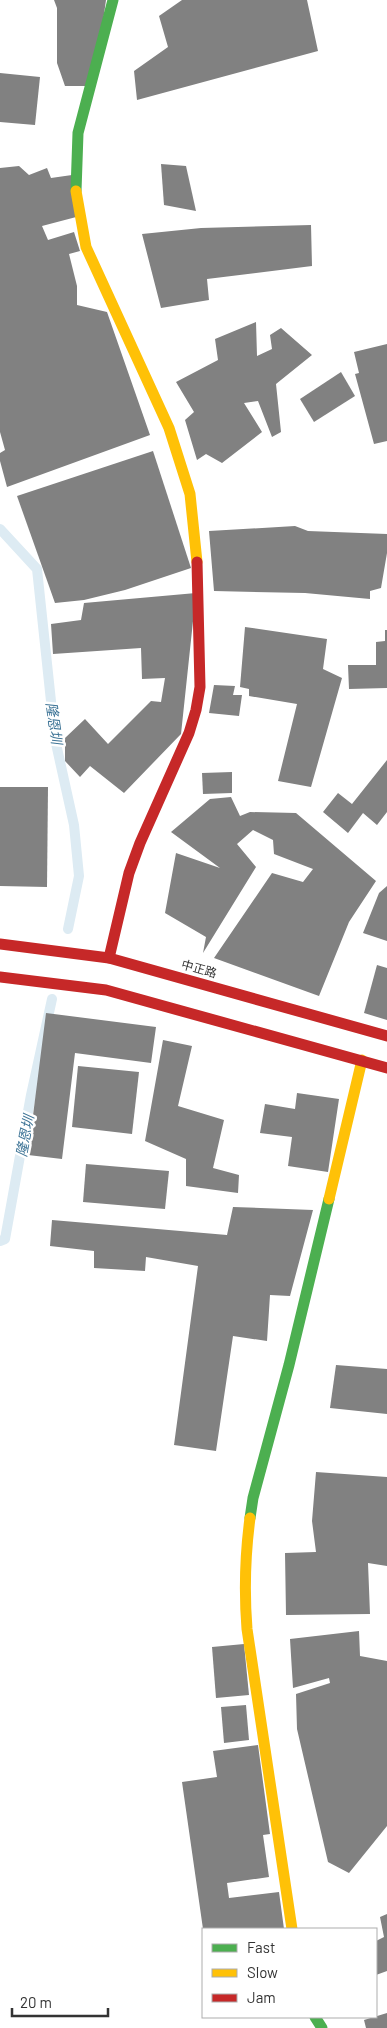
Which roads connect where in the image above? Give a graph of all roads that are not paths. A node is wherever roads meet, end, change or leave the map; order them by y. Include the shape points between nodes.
1 (113, 0) edge
2 (0, 944) edge
3 (109, 962) junction
4 (0, 977) edge
5 (387, 1036) edge
6 (368, 1046) junction
7 (387, 1068) edge
8 (292, 1928) edge

1 - 3 street via 78,133 76,185 79,216 86,247 169,428 192,503 198,551 200,687 189,733 137,851 120,904
2 - 3 street, 中正路
3 - 6 street, 中正路
4 - 6 street, 中正路 via 106,986
5 - 6 street, 中正路
6 - 7 street, 中正路
6 - 8 street via 253,1498 245,1556 247,1629

